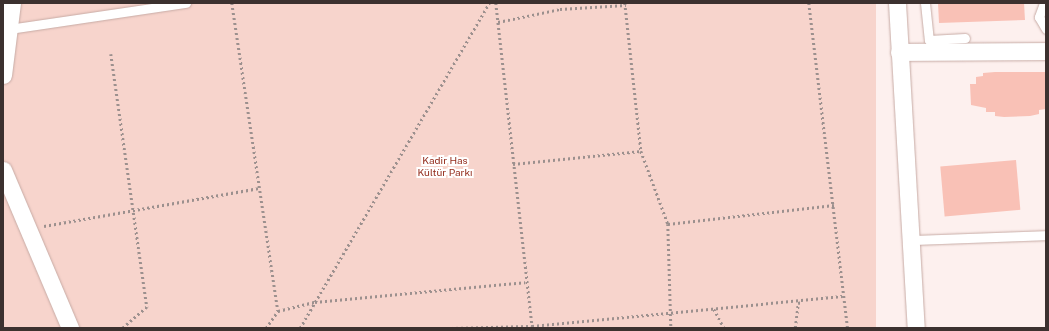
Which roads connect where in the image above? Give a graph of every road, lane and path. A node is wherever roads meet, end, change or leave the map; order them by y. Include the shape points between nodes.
1 (12, 3) edge
2 (186, 3) edge
3 (232, 3) edge
4 (489, 3) edge
5 (496, 3) edge
6 (809, 3) edge
7 (897, 3) edge
8 (925, 3) edge
9 (1044, 3) edge
10 (625, 4) edge
11 (498, 22) junction
12 (9, 29) junction
13 (1046, 29) edge
14 (965, 38) dead end
15 (1046, 51) edge
16 (899, 52) junction
17 (111, 54) dead end
18 (3, 75) edge
19 (641, 151) junction
20 (513, 164) junction
21 (3, 170) edge
22 (259, 188) junction
23 (834, 205) junction
24 (133, 210) junction
25 (668, 224) junction
26 (28, 228) junction
27 (1046, 235) edge
28 (911, 240) junction
29 (526, 282) junction
30 (844, 296) junction
31 (807, 300) junction
32 (315, 302) junction
33 (714, 309) junction
34 (278, 310) junction
35 (670, 314) junction
36 (532, 327) edge
37 (70, 328) edge
38 (123, 328) edge
39 (266, 328) edge
40 (300, 328) edge
41 (451, 328) edge
42 (671, 328) edge
43 (724, 328) edge
44 (795, 328) edge
45 (848, 328) edge
46 (916, 328) edge

1 - 12 street
2 - 12 lane
3 - 22 path
4 - 32 path
5 - 11 path
6 - 23 path
7 - 16 street
8 - 14 lane via 929,40
9 - 13 lane via 1039,17
10 - 11 path via 560,9
10 - 19 path
11 - 20 path
12 - 18 street
15 - 16 street
16 - 28 street
17 - 24 path
19 - 20 path
19 - 25 path
20 - 29 path
21 - 26 street
22 - 24 path
22 - 34 path
23 - 25 path
23 - 30 path
24 - 26 path
24 - 38 path via 147,307
25 - 35 path
26 - 37 street
27 - 28 lane
28 - 46 street
29 - 32 path
29 - 36 path
30 - 31 path
30 - 45 path
31 - 33 path
31 - 44 path via 798,303
32 - 34 path
32 - 40 path
33 - 35 path
33 - 43 path
34 - 39 path
35 - 36 path
35 - 42 path
36 - 41 path

